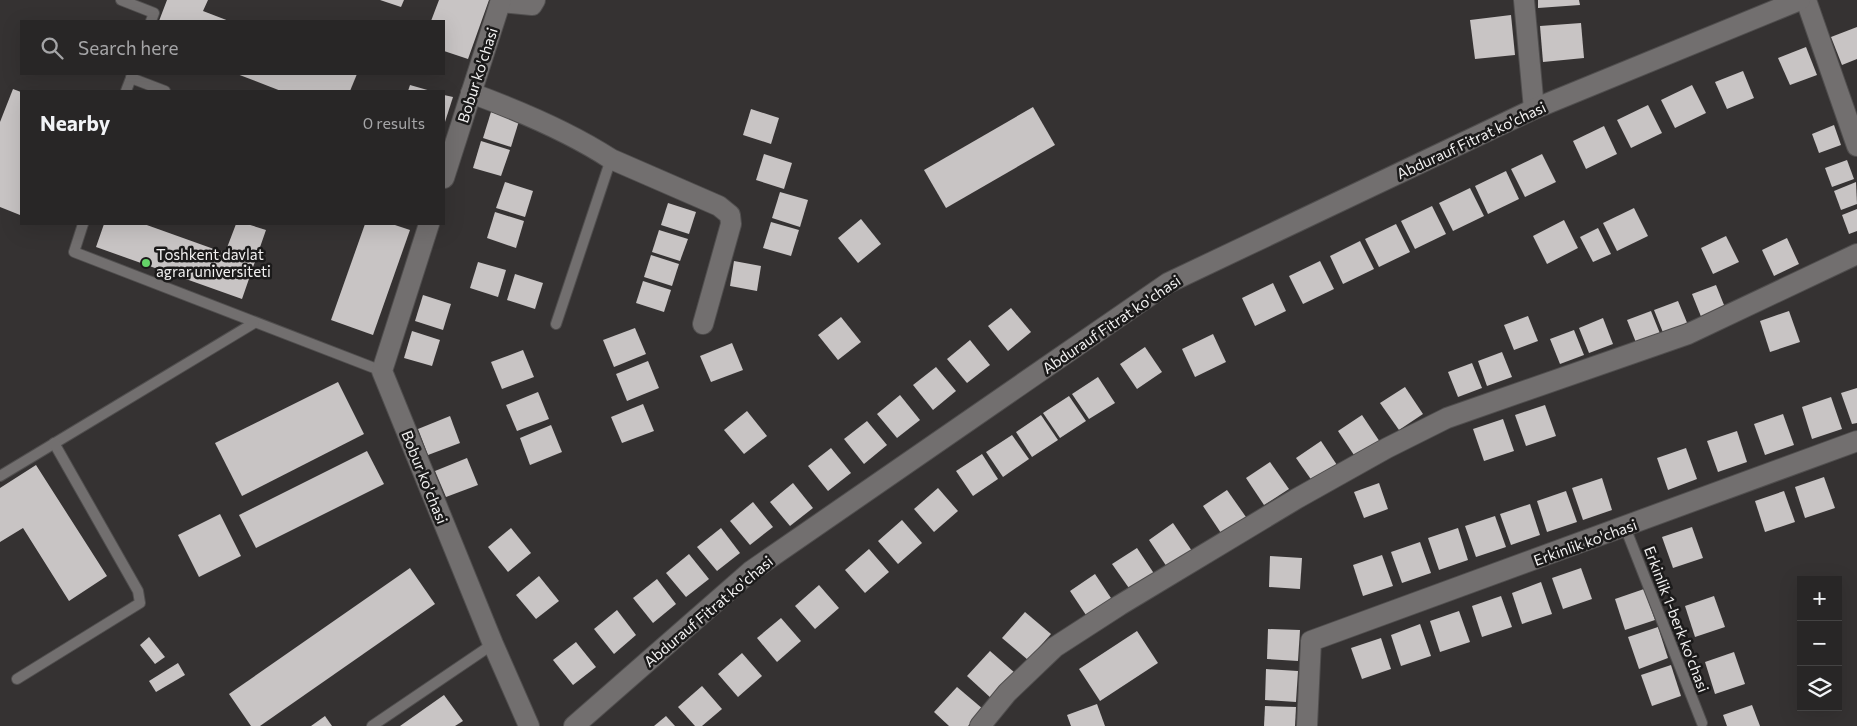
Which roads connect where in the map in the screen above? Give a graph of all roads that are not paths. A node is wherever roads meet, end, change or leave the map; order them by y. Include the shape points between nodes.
1 (121, 0) edge
2 (535, 0) edge
3 (1524, 0) edge
4 (1800, 0) edge
5 (1806, 0) edge
6 (501, 1) edge
7 (1757, 8) edge
8 (151, 20) edge
9 (131, 76) edge
10 (126, 90) edge
11 (162, 90) edge
12 (471, 93) junction
13 (1534, 109) junction
14 (1857, 146) edge
15 (611, 159) junction
16 (445, 175) edge
17 (83, 225) edge
18 (429, 225) edge
19 (1857, 254) edge
20 (254, 323) junction
21 (556, 324) dead end
22 (703, 324) dead end
23 (382, 371) junction
24 (1857, 441) edge
25 (54, 443) junction
26 (0, 476) edge
27 (1625, 527) junction
28 (493, 644) junction
29 (18, 679) dead end
30 (1702, 723) dead end
31 (372, 726) edge
32 (529, 726) edge
33 (574, 726) edge
34 (980, 726) edge
35 (1307, 726) edge

1 - 8 lane via 154,13
2 - 6 street via 532,5
3 - 13 street
4 - 7 street, Abdurauf Fitrat ko'chasi
5 - 14 street
6 - 12 street, Bobur ko'chasi
7 - 13 street, Abdurauf Fitrat ko'chasi
9 - 10 lane
9 - 11 lane
12 - 15 street via 528,114 596,148
12 - 16 street, Bobur ko'chasi
13 - 33 street, Abdurauf Fitrat ko'chasi via 1168,283 751,571
15 - 21 lane
15 - 22 street via 719,206 730,215 731,224
17 - 20 lane via 74,252
18 - 23 street
19 - 34 street via 1688,334 1447,418 1387,448 1220,545 1055,647 1006,693
20 - 23 lane
20 - 25 lane
23 - 28 street, Bobur ko'chasi
24 - 27 street, Erkinlik ko'chasi
25 - 26 lane
25 - 29 lane via 138,591 140,603
27 - 30 lane, Erkinlik 1-berk ko'chasi
27 - 35 street, Erkinlik ko'chasi via 1311,641
28 - 31 lane
28 - 32 street, Bobur ko'chasi

